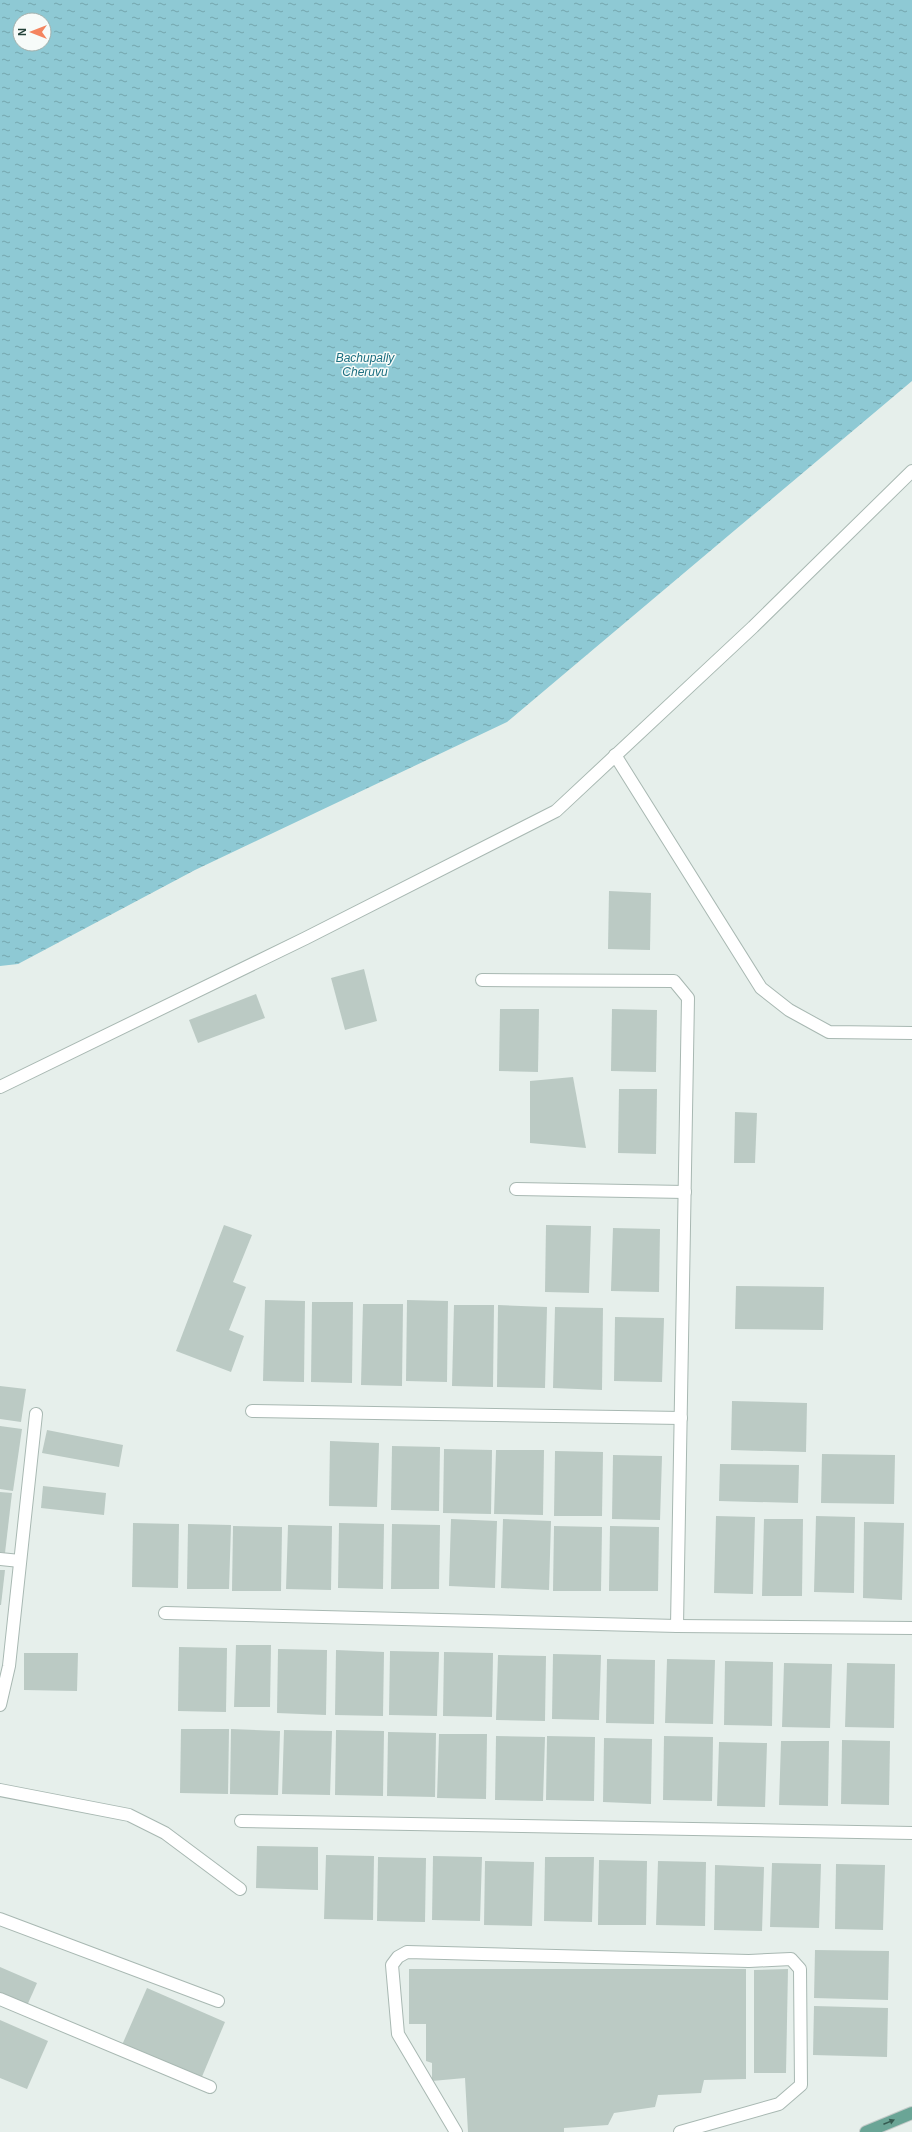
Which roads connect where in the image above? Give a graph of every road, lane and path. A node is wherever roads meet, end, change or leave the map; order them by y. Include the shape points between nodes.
1 (912, 471) edge
2 (615, 755) junction
3 (482, 980) dead end
4 (912, 1033) edge
5 (0, 1087) edge
6 (516, 1189) dead end
7 (685, 1192) junction
8 (252, 1410) dead end
9 (36, 1414) dead end
10 (681, 1418) junction
11 (0, 1559) edge
12 (20, 1561) junction
13 (165, 1613) dead end
14 (676, 1626) junction
15 (912, 1628) edge
16 (4, 1665) edge
17 (0, 1705) edge
18 (0, 1790) edge
19 (241, 1821) dead end
20 (912, 1833) edge
21 (240, 1889) dead end
22 (0, 1919) edge
23 (0, 1999) edge
24 (218, 2002) dead end
25 (210, 2087) dead end
26 (912, 2113) edge
27 (456, 2132) edge
28 (680, 2132) edge
29 (866, 2132) edge

1 - 2 street via 753,627
2 - 4 street via 761,988 790,1010 829,1032
2 - 5 street via 556,811 306,938
3 - 7 street via 674,981 688,998
6 - 7 street
7 - 10 street
8 - 10 street
9 - 12 street
10 - 14 street
11 - 12 street
12 - 16 street
13 - 14 street
14 - 15 street
16 - 17 street
18 - 21 street via 129,1815 165,1833
19 - 20 street
22 - 24 street
23 - 25 street
29 -> 26 main road
27 - 28 street via 398,2034 392,1965 398,1957 407,1952 749,1961 791,1959 800,1969 801,2085 779,2104

